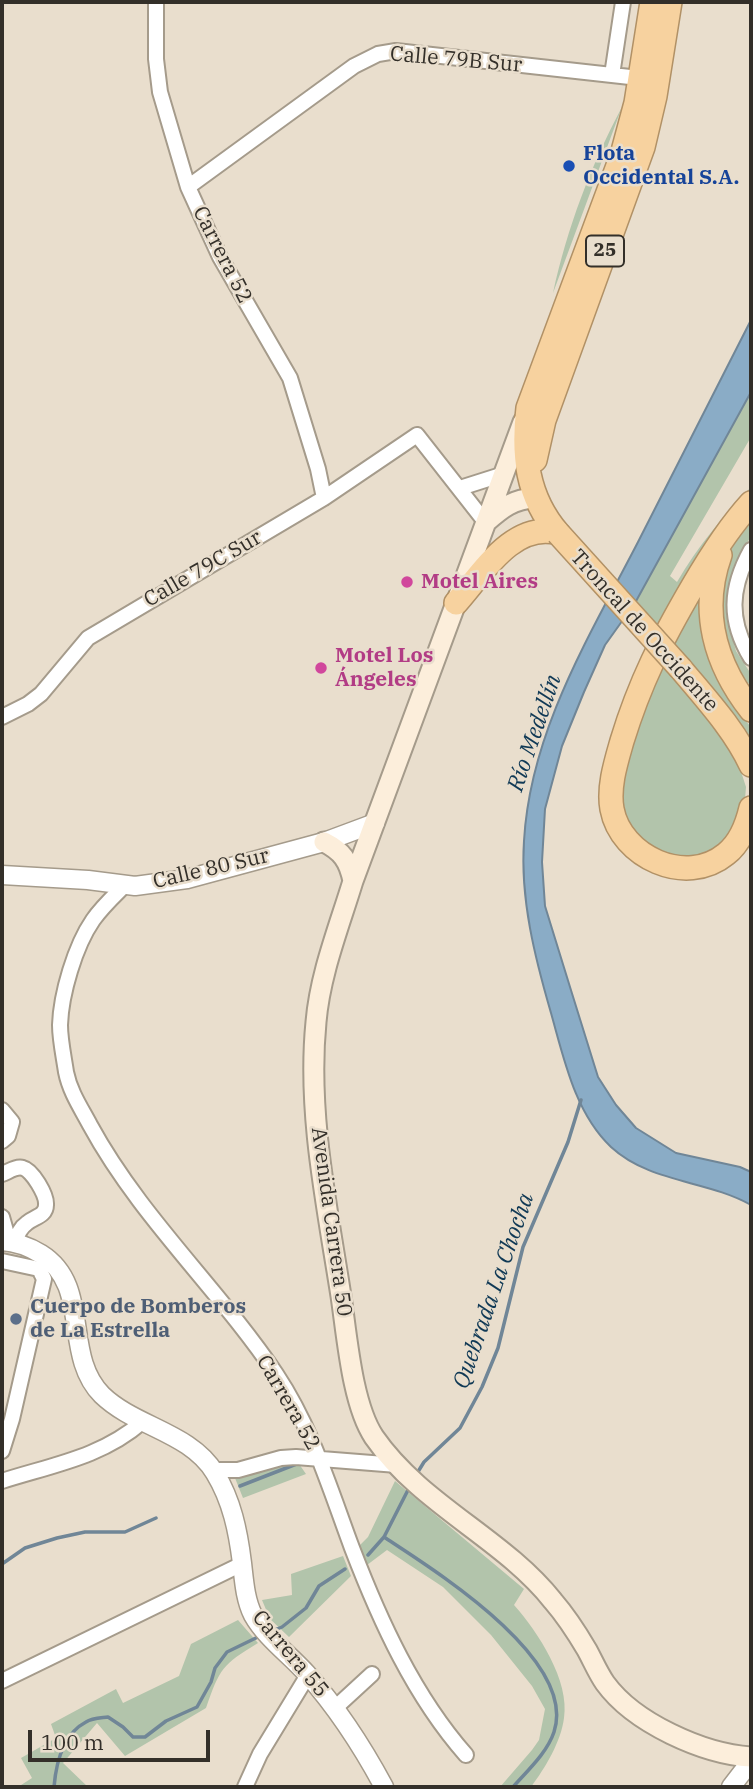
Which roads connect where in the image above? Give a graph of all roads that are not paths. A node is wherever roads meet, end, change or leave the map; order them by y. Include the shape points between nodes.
1 (156, 2) edge
2 (623, 2) edge
3 (644, 2) edge
4 (652, 2) edge
5 (669, 2) edge
6 (643, 53) junction
7 (625, 76) junction
8 (188, 187) junction
9 (528, 408) junction
10 (504, 474) junction
11 (460, 488) junction
12 (324, 498) junction
13 (535, 498) junction
14 (751, 504) edge
15 (486, 523) junction
16 (558, 533) junction
17 (751, 550) edge
18 (456, 603) junction
19 (751, 658) edge
20 (751, 709) edge
21 (2, 717) edge
22 (747, 757) edge
23 (751, 777) edge
24 (751, 808) edge
25 (375, 823) junction
26 (324, 842) junction
27 (2, 875) edge
28 (353, 881) junction
29 (125, 885) junction
30 (2, 1110) edge
31 (2, 1141) edge
32 (2, 1174) edge
33 (2, 1217) edge
34 (7, 1241) edge
35 (2, 1261) edge
36 (7, 1416) edge
37 (142, 1422) junction
38 (2, 1451) edge
39 (320, 1457) junction
40 (400, 1469) junction
41 (214, 1470) junction
42 (2, 1481) edge
43 (242, 1564) junction
44 (372, 1674) dead end
45 (308, 1675) junction
46 (2, 1681) edge
47 (335, 1708) junction
48 (466, 1755) dead end
49 (751, 1759) edge
50 (245, 1787) edge
51 (384, 1787) edge
52 (731, 1787) edge

1 - 8 street, Carrera 52 via 160,92
2 - 7 street
3 - 7 highway via 632,27
4 - 6 highway, 25
5 - 6 highway
5 - 13 highway, 25 via 643,147 539,440
6 - 7 highway, 25
7 - 8 street, Calle 79B Sur via 396,51 378,54 354,66
7 - 9 highway, 25 via 636,103 622,155
8 - 12 street, Carrera 52 via 220,257 290,379
9 - 10 main road, Avenida Carrera 50
9 - 13 highway, 25 via 524,449
10 - 11 street
10 - 15 main road, Avenida Carrera 50
11 - 12 street, Calle 79C Sur via 417,435
11 - 15 street
12 - 21 street, Calle 79C Sur via 89,638 41,694
13 - 15 main road via 509,503
13 - 16 highway, Troncal de Occidente / 25
14 - 20 highway, Troncal de Occidente via 724,545 710,601 712,628 724,668
14 - 24 highway via 723,538 650,662 611,788 612,809 628,842 643,855 677,867 692,867 726,855 748,822
15 - 18 main road, Avenida Carrera 50
16 - 18 highway via 536,530 513,541
16 - 22 highway, Troncal de Occidente / 25, bridge via 681,669
17 - 19 street via 733,608 736,627
18 - 25 main road, Avenida Carrera 50
22 - 23 highway
25 - 26 street, Calle 80 Sur
25 - 28 main road, Avenida Carrera 50
26 - 28 main road via 346,859
26 - 29 street, Calle 80 Sur via 257,855 187,880
27 - 29 street, Calle 80 Sur
28 - 40 main road, Avenida Carrera 50 via 318,1002 313,1060 316,1110 361,1410 374,1437
29 - 39 street, Carrera 52 via 83,937 67,985 60,1025 71,1089 108,1159 276,1374
30 - 31 street via 12,1122
32 - 34 street via 24,1167 30,1171 47,1206
33 - 34 street
34 - 37 street, Carrera 55 via 48,1258 63,1273 70,1287 77,1342 87,1373 103,1396
35 - 36 street via 39,1269 44,1279
36 - 38 street
37 - 41 street, Carrera 55 via 190,1448
37 - 42 street via 104,1449
39 - 40 street
39 - 41 street via 281,1458 238,1470
39 - 48 street, Carrera 52 via 353,1550 398,1653 443,1729
40 - 49 main road, Avenida Carrera 50 via 538,1584 570,1624 605,1683 635,1714 682,1738
41 - 43 street, Carrera 55 via 234,1514
43 - 45 street, Carrera 55 via 248,1601 258,1623
43 - 46 street
44 - 47 street
45 - 47 street, Carrera 55
45 - 50 street
47 - 51 street, Carrera 55
49 - 52 street

